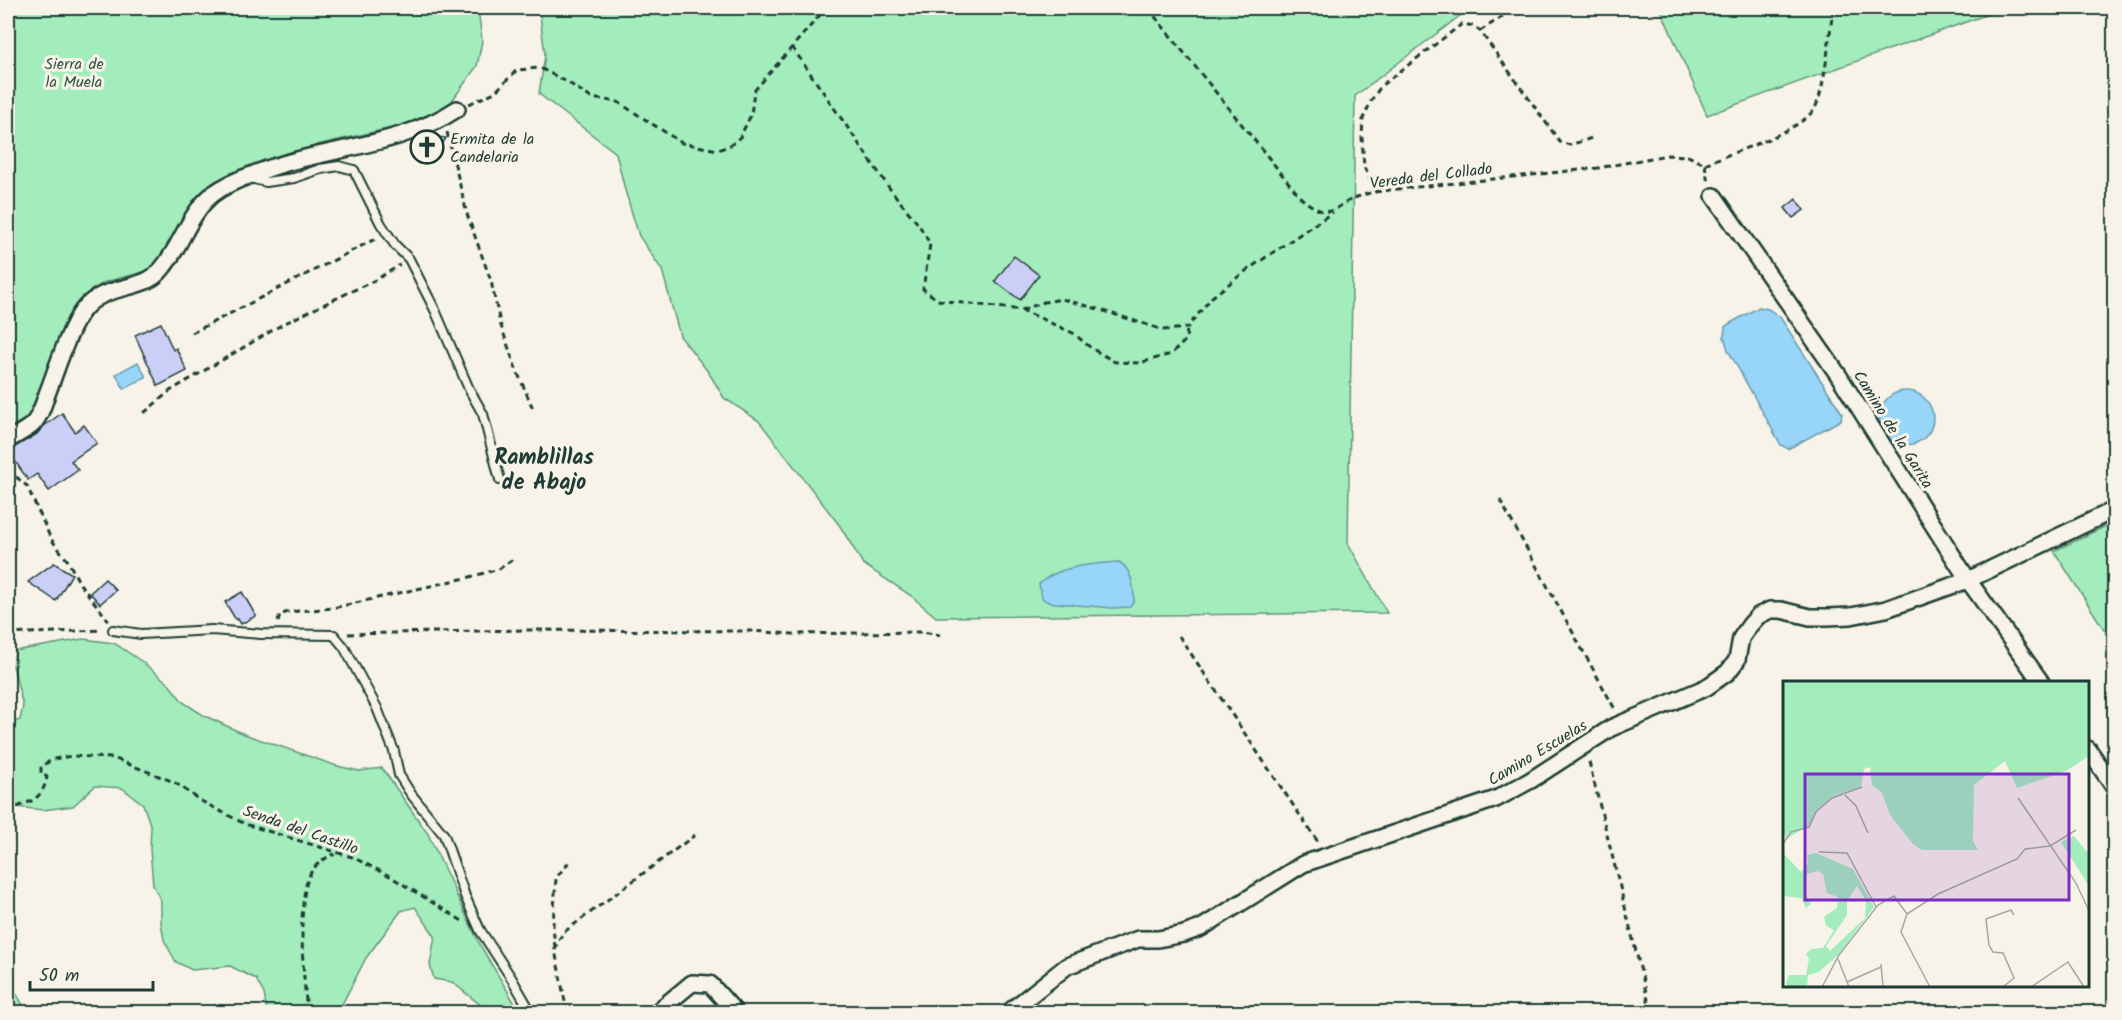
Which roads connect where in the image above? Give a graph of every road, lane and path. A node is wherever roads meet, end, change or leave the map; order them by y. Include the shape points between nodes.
1 (826, 8) edge
2 (1148, 8) edge
3 (1516, 8) edge
4 (1833, 8) edge
5 (1480, 30) junction
6 (792, 47) junction
7 (457, 109) joint
8 (443, 118) junction
9 (1595, 137) dead end
10 (245, 177) junction
11 (1376, 192) junction
12 (1714, 196) dead end
13 (1334, 211) junction
14 (387, 233) junction
15 (409, 259) junction
16 (1022, 310) junction
17 (1187, 328) junction
18 (192, 333) dead end
19 (534, 411) dead end
20 (144, 413) dead end
21 (8, 440) edge
22 (8, 470) edge
23 (500, 480) dead end
24 (1500, 500) dead end
25 (2115, 510) edge
26 (513, 559) dead end
27 (1968, 580) junction
28 (113, 630) junction
29 (286, 633) junction
30 (8, 634) edge
31 (334, 635) junction
32 (940, 635) dead end
33 (1179, 636) dead end
34 (2040, 681) edge
35 (1623, 723) junction
36 (1578, 749) junction
37 (2089, 750) edge
38 (2115, 787) edge
39 (8, 812) edge
40 (695, 835) dead end
41 (337, 853) junction
42 (1328, 856) junction
43 (569, 862) dead end
44 (480, 930) junction
45 (555, 950) junction
46 (307, 1012) edge
47 (531, 1012) edge
48 (567, 1012) edge
49 (657, 1012) edge
50 (735, 1012) edge
51 (1009, 1012) edge
52 (1651, 1012) edge

1 - 6 path
2 - 13 path via 1301,198 1321,211
3 - 5 path
4 - 11 path, Vereda del Collado via 1819,99 1811,114 1797,125 1705,165 1688,156 1668,155 1598,168
5 - 9 path via 1560,142 1569,144
5 - 11 path via 1462,24 1453,29 1382,85 1372,99 1363,119 1362,137 1364,167
6 - 7 path via 754,91 751,115 740,137 718,150 682,143 618,102 591,98 540,68 517,70 495,92
6 - 16 path via 930,244 923,289 938,300
7 - 8 street
8 - 10 street via 417,130 270,167
8 - 19 path via 500,323
10 - 14 lane via 266,182 339,166 354,170
10 - 21 street via 212,195 193,215 159,272 148,280 95,298 82,310 40,414 31,426
11 - 13 path, Vereda del Collado
12 - 27 street, Camino de la Garita via 1839,376
13 - 17 path, Vereda del Collado via 1212,297
14 - 15 lane
14 - 18 path
15 - 20 path via 257,339 170,391
15 - 23 lane via 483,414
16 - 17 path via 1062,299 1163,330
16 - 17 path, Vereda del Collado via 1073,333 1114,362 1140,363 1171,354 1186,340
22 - 28 path via 27,486 51,539
24 - 35 path
25 - 27 street, Camino Escuelas
26 - 29 path via 499,569 470,577 333,608 288,612 280,615 278,625
27 - 34 street, Camino de la Garita
27 - 35 street, Camino Escuelas via 1886,609 1851,616 1810,617 1770,610 1758,616 1741,638 1737,660 1728,672 1707,687
28 - 29 lane via 141,634 212,630
28 - 30 path
29 - 31 lane
31 - 32 path via 522,630
31 - 44 lane via 377,708 399,775 444,835
33 - 42 path
35 - 36 street, Camino Escuelas
36 - 42 street, Camino Escuelas via 1496,799
36 - 52 path via 1592,770
37 - 38 street
39 - 41 path, Senda del Castillo via 34,801 46,783 41,766 54,759 113,758 174,782 245,824
40 - 45 path via 574,923
41 - 44 path, Senda del Castillo via 388,875
41 - 46 path via 322,860 305,887
42 - 51 street, Camino Escuelas via 1303,864 1201,928 1158,939 1138,939 1067,966
43 - 45 path via 556,878
44 - 47 lane
45 - 48 path
49 - 50 street via 698,982 710,984

